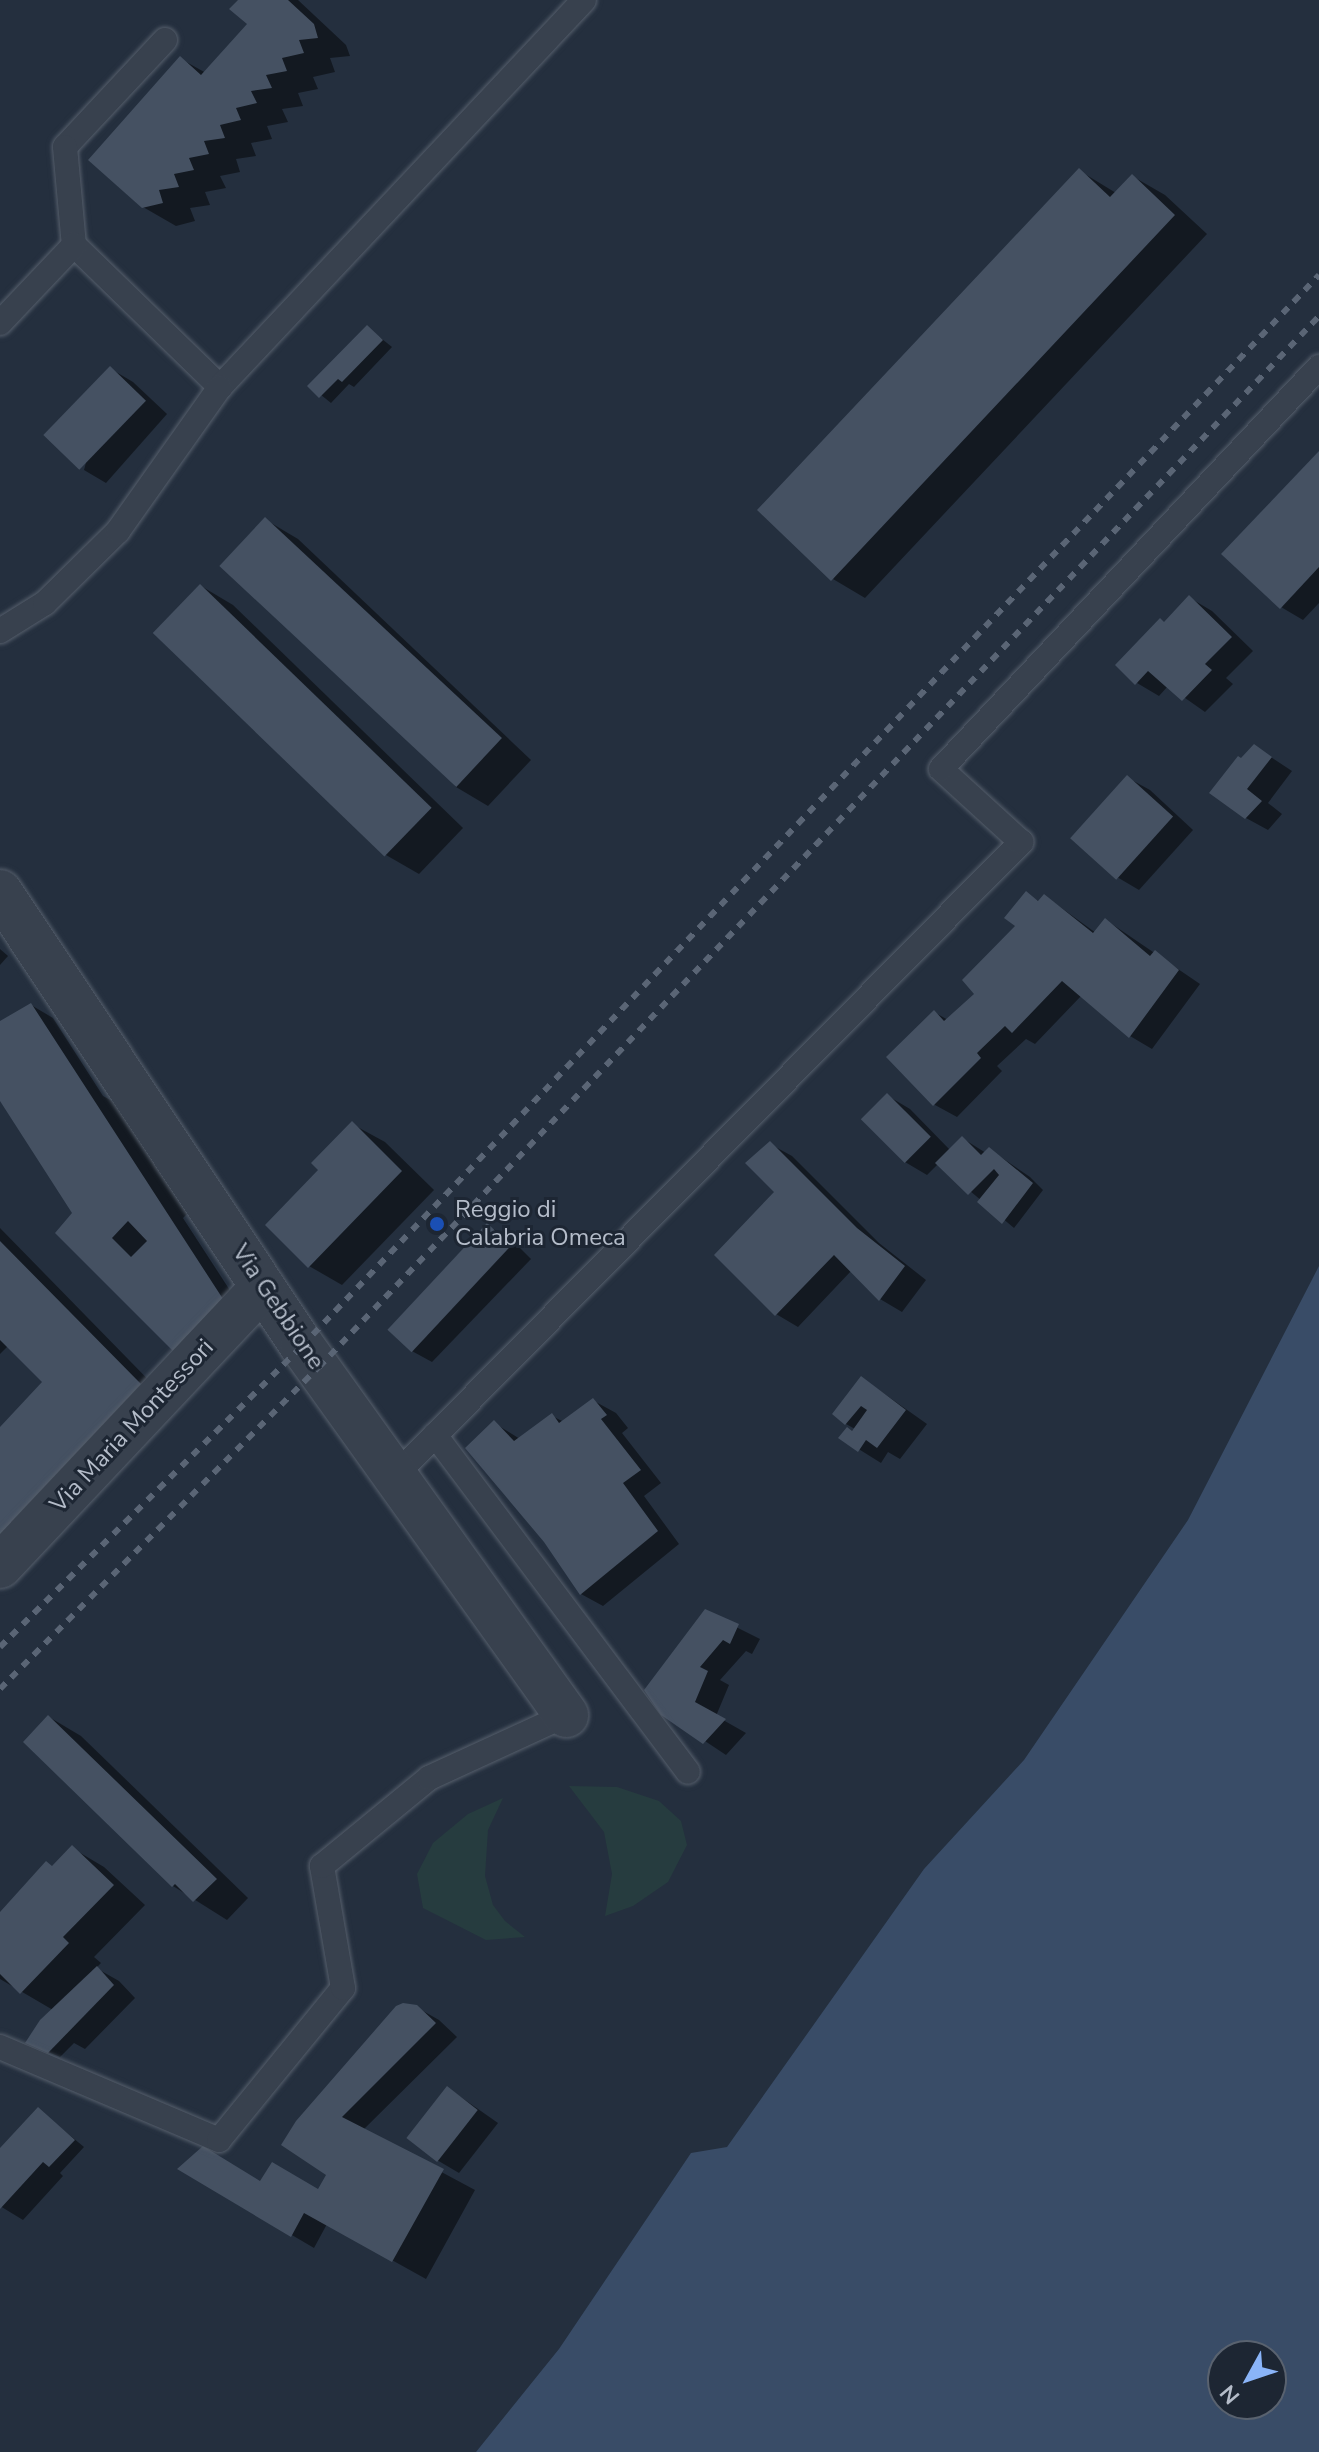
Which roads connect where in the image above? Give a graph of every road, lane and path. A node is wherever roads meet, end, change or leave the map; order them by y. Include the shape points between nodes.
1 (584, 0) edge
2 (165, 40) dead end
3 (74, 245) junction
4 (0, 323) edge
5 (1319, 367) edge
6 (220, 387) junction
7 (0, 631) edge
8 (0, 892) edge
9 (263, 1287) junction
10 (435, 1435) junction
11 (396, 1475) junction
12 (0, 1566) edge
13 (566, 1715) joint
14 (688, 1772) dead end
15 (0, 2047) edge

1 - 6 lane
2 - 3 lane via 65,147
3 - 4 lane
3 - 6 lane
5 - 10 lane via 941,769 1021,842
6 - 7 lane via 118,531 45,603
8 - 9 street, Via Gebbione
9 - 11 street, Via Gebbione
9 - 12 street, Via Maria Montessori
10 - 11 lane
10 - 14 lane
11 - 13 street, Via Gebbione
13 - 15 lane via 429,1778 322,1866 343,1988 219,2140

